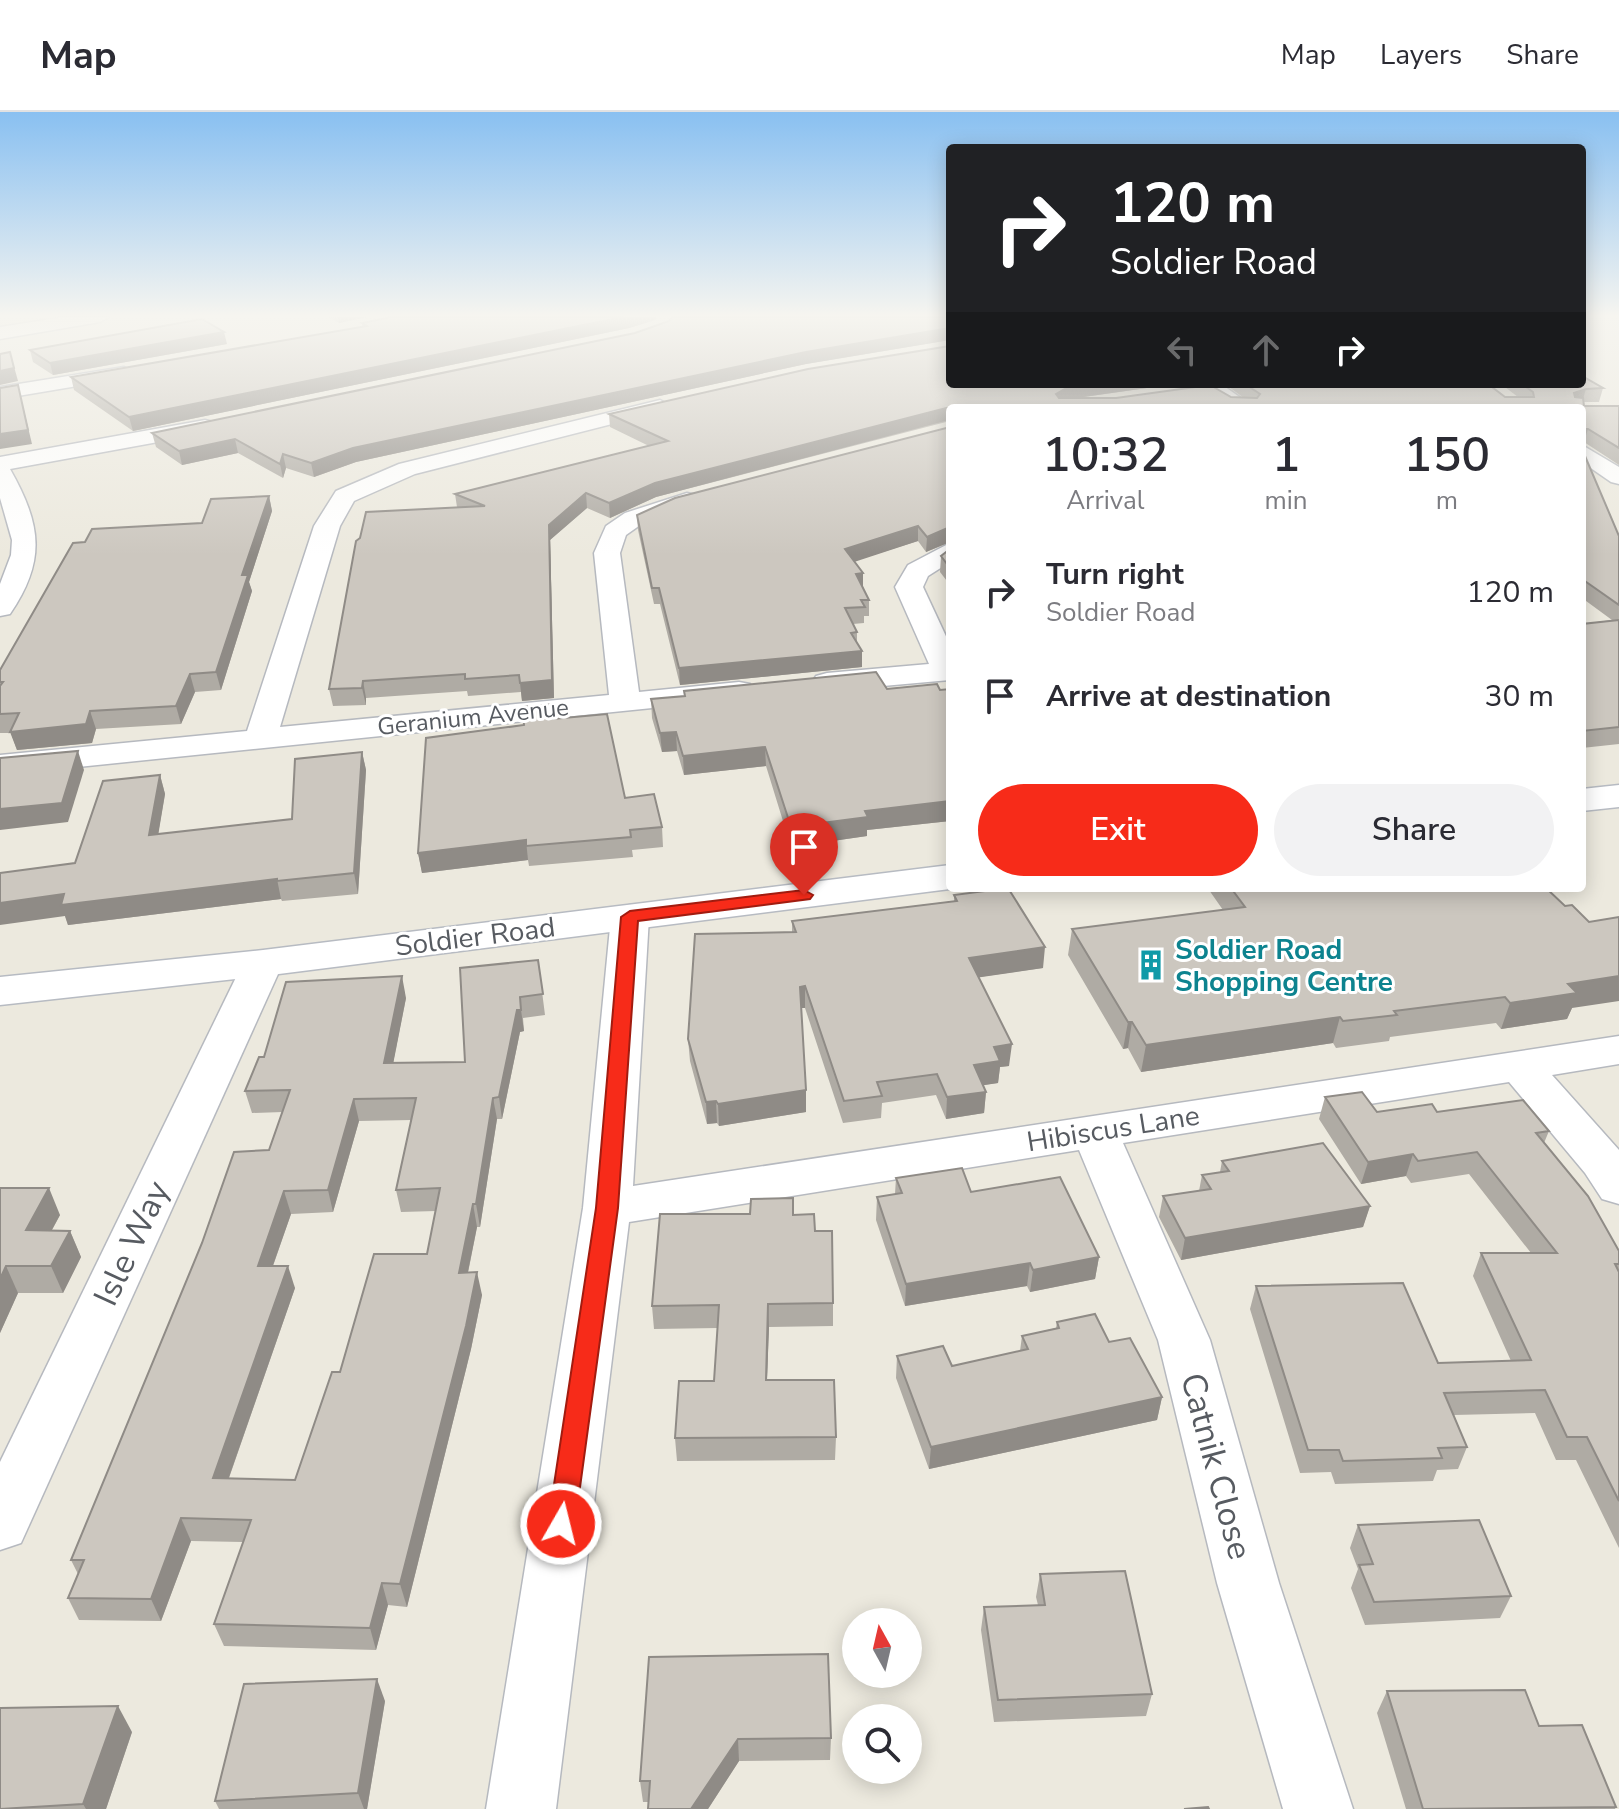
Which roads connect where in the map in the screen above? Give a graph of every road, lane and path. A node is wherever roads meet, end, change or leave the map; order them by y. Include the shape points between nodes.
1 (675, 402) edge
2 (232, 421) edge
3 (1586, 455) edge
4 (0, 464) edge
5 (0, 471) edge
6 (1619, 480) edge
7 (1586, 483) edge
8 (707, 495) edge
9 (946, 553) edge
10 (0, 608) edge
11 (946, 667) edge
12 (946, 671) edge
13 (625, 701) junction
14 (260, 739) junction
15 (0, 765) edge
16 (1619, 796) edge
17 (1586, 800) edge
18 (946, 878) edge
19 (630, 917) junction
20 (263, 963) junction
21 (0, 991) edge
22 (1619, 1050) edge
23 (1519, 1065) junction
24 (1094, 1130) junction
25 (1619, 1187) edge
26 (607, 1208) junction
27 (0, 1524) edge
28 (521, 1809) edge
29 (1318, 1809) edge

1 - 14 street via 407,469 345,496 327,526
2 - 4 street
3 - 6 street
5 - 10 street via 23,519 26,555
6 - 7 street
8 - 13 street via 634,518 615,531 607,572
9 - 11 street via 917,571 909,587
12 - 13 street, Geranium Avenue
13 - 14 street, Geranium Avenue
14 - 15 street, Geranium Avenue
16 - 17 main road
18 - 19 main road, Soldier Road
19 - 20 main road, Soldier Road
19 - 26 street
20 - 21 main road, Soldier Road
20 - 27 street, Isle Way
22 - 23 street, Hibiscus Lane
23 - 24 street, Hibiscus Lane
23 - 25 street
24 - 26 street, Hibiscus Lane
24 - 29 street, Catnik Close via 1184,1340 1248,1583
26 - 28 street

